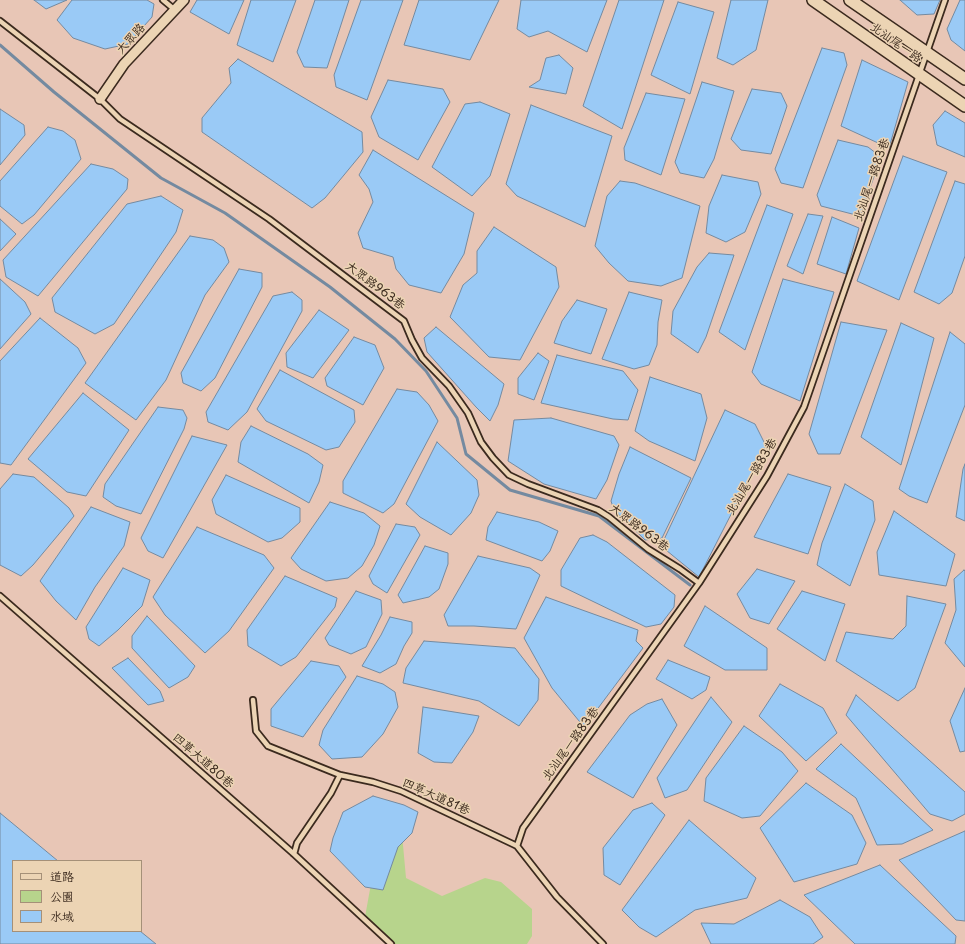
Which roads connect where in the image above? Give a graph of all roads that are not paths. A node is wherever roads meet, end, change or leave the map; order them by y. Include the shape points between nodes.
1 (163, 0) edge
2 (184, 0) edge
3 (813, 0) edge
4 (850, 0) edge
5 (945, 0) edge
6 (175, 10) junction
7 (0, 21) edge
8 (926, 52) junction
9 (918, 74) junction
10 (965, 79) edge
11 (100, 99) junction
12 (965, 106) edge
13 (699, 583) junction
14 (0, 596) edge
15 (253, 700) dead end
16 (340, 775) junction
17 (517, 846) junction
18 (294, 854) junction
19 (391, 944) edge
20 (603, 944) edge

1 - 6 lane
2 - 6 street, 大眾路
3 - 9 street, 北汕尾一路
4 - 8 street, 北汕尾一路
5 - 8 lane, 北汕尾一路83巷
6 - 11 street, 大眾路 via 124,64
7 - 11 lane, 大眾路963巷
8 - 9 lane, 北汕尾一路83巷
8 - 10 street, 北汕尾一路
9 - 12 street, 北汕尾一路
9 - 13 lane, 北汕尾一路83巷 via 804,407 767,476
11 - 13 lane, 大眾路963巷 via 120,119 269,219 404,321 422,358 449,386 468,413 481,442 509,475 598,510 648,549
13 - 17 lane, 北汕尾一路83巷 via 523,828
14 - 18 lane, 四草大道80巷
15 - 16 lane, 四草大道81巷 via 256,731 268,746
16 - 17 lane, 四草大道81巷 via 401,791
16 - 18 lane via 331,793 297,843
17 - 20 lane, 四草大道81巷 via 557,897
18 - 19 lane, 四草大道80巷

